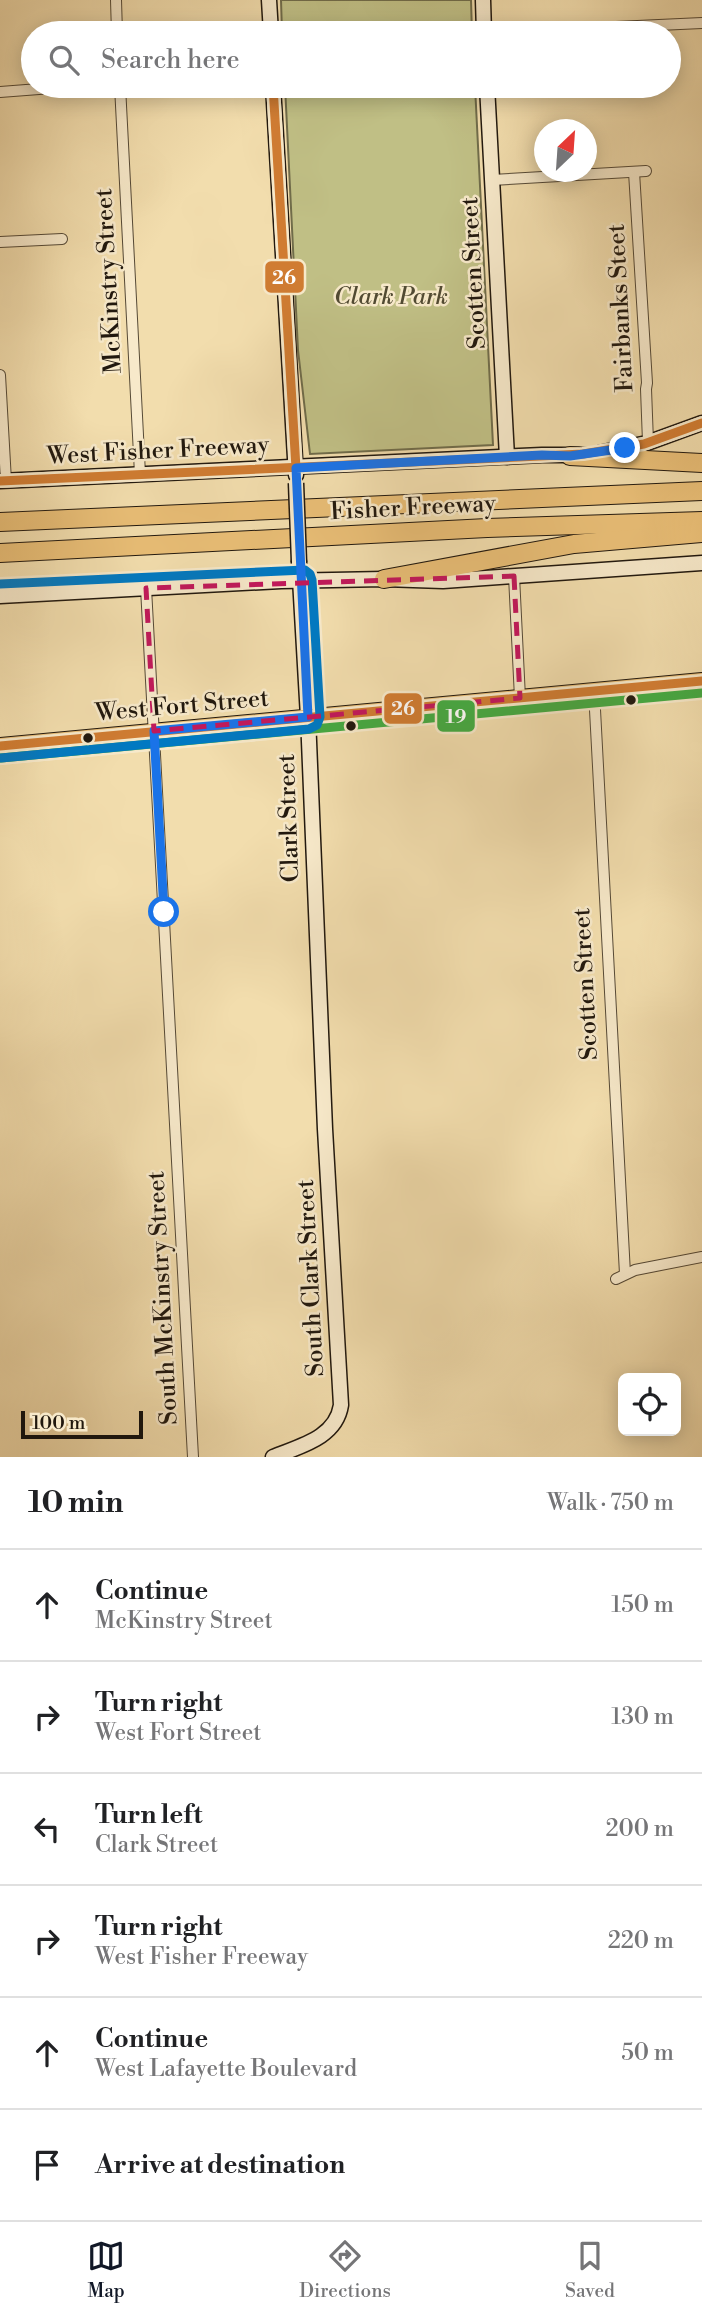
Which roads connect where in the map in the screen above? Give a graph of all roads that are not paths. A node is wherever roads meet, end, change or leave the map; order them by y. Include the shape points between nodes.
1 (116, 0) edge
2 (269, 0) edge
3 (483, 0) edge
4 (117, 21) edge
5 (270, 21) edge
6 (485, 21) edge
7 (702, 23) edge
8 (681, 24) edge
9 (21, 90) edge
10 (0, 92) edge
11 (121, 98) edge
12 (274, 98) edge
13 (488, 98) edge
14 (492, 180) junction
15 (62, 239) dead end
16 (0, 242) edge
17 (0, 375) edge
18 (702, 423) edge
19 (648, 442) junction
20 (570, 456) junction
21 (507, 457) junction
22 (702, 463) edge
23 (296, 468) junction
24 (140, 474) junction
25 (3, 481) edge
26 (702, 491) edge
27 (702, 521) edge
28 (0, 522) edge
29 (702, 533) edge
30 (0, 553) edge
31 (702, 563) edge
32 (514, 576) junction
33 (384, 579) junction
34 (300, 581) junction
35 (146, 587) junction
36 (0, 596) edge
37 (702, 681) edge
38 (593, 691) junction
39 (520, 698) junction
40 (308, 717) junction
41 (154, 731) junction
42 (0, 746) edge
43 (325, 1129) joint
44 (702, 1257) edge
45 (192, 1457) edge
46 (273, 1457) edge

1 - 4 street
2 - 5 street
3 - 6 street
7 - 8 street
9 - 10 street
11 - 24 street, McKinstry Street
12 - 23 street, Clark Street
13 - 14 street, Scotten Street
14 - 19 street, Fairbanks Steet via 640,171
14 - 21 street, Scotten Street
15 - 16 street
17 - 25 street
18 - 19 street, West Fisher Freeway
19 - 20 street, West Fisher Freeway
20 - 21 street, West Fisher Freeway
20 - 22 highway
21 - 23 street, West Fisher Freeway
23 - 24 street, West Fisher Freeway
23 - 34 street, Clark Street, bridge
24 - 25 street, West Fisher Freeway
26 - 28 highway, Fisher Freeway
27 - 30 highway, Fisher Freeway
29 - 33 highway via 574,544
31 - 32 street
32 - 33 street
32 - 39 street
33 - 34 street
34 - 35 street
34 - 40 street, Clark Street
35 - 36 street
35 - 41 street
37 - 38 main road, West Fort Street
38 - 39 main road, West Fort Street
38 - 44 street, Scotten Street via 621,1277
39 - 40 main road, West Fort Street
40 - 41 main road, West Fort Street
40 - 43 street, Clark Street
41 - 42 main road, West Fort Street
41 - 45 street, South McKinstry Street
43 - 46 street, South Clark Street via 341,1405 335,1424 314,1440

